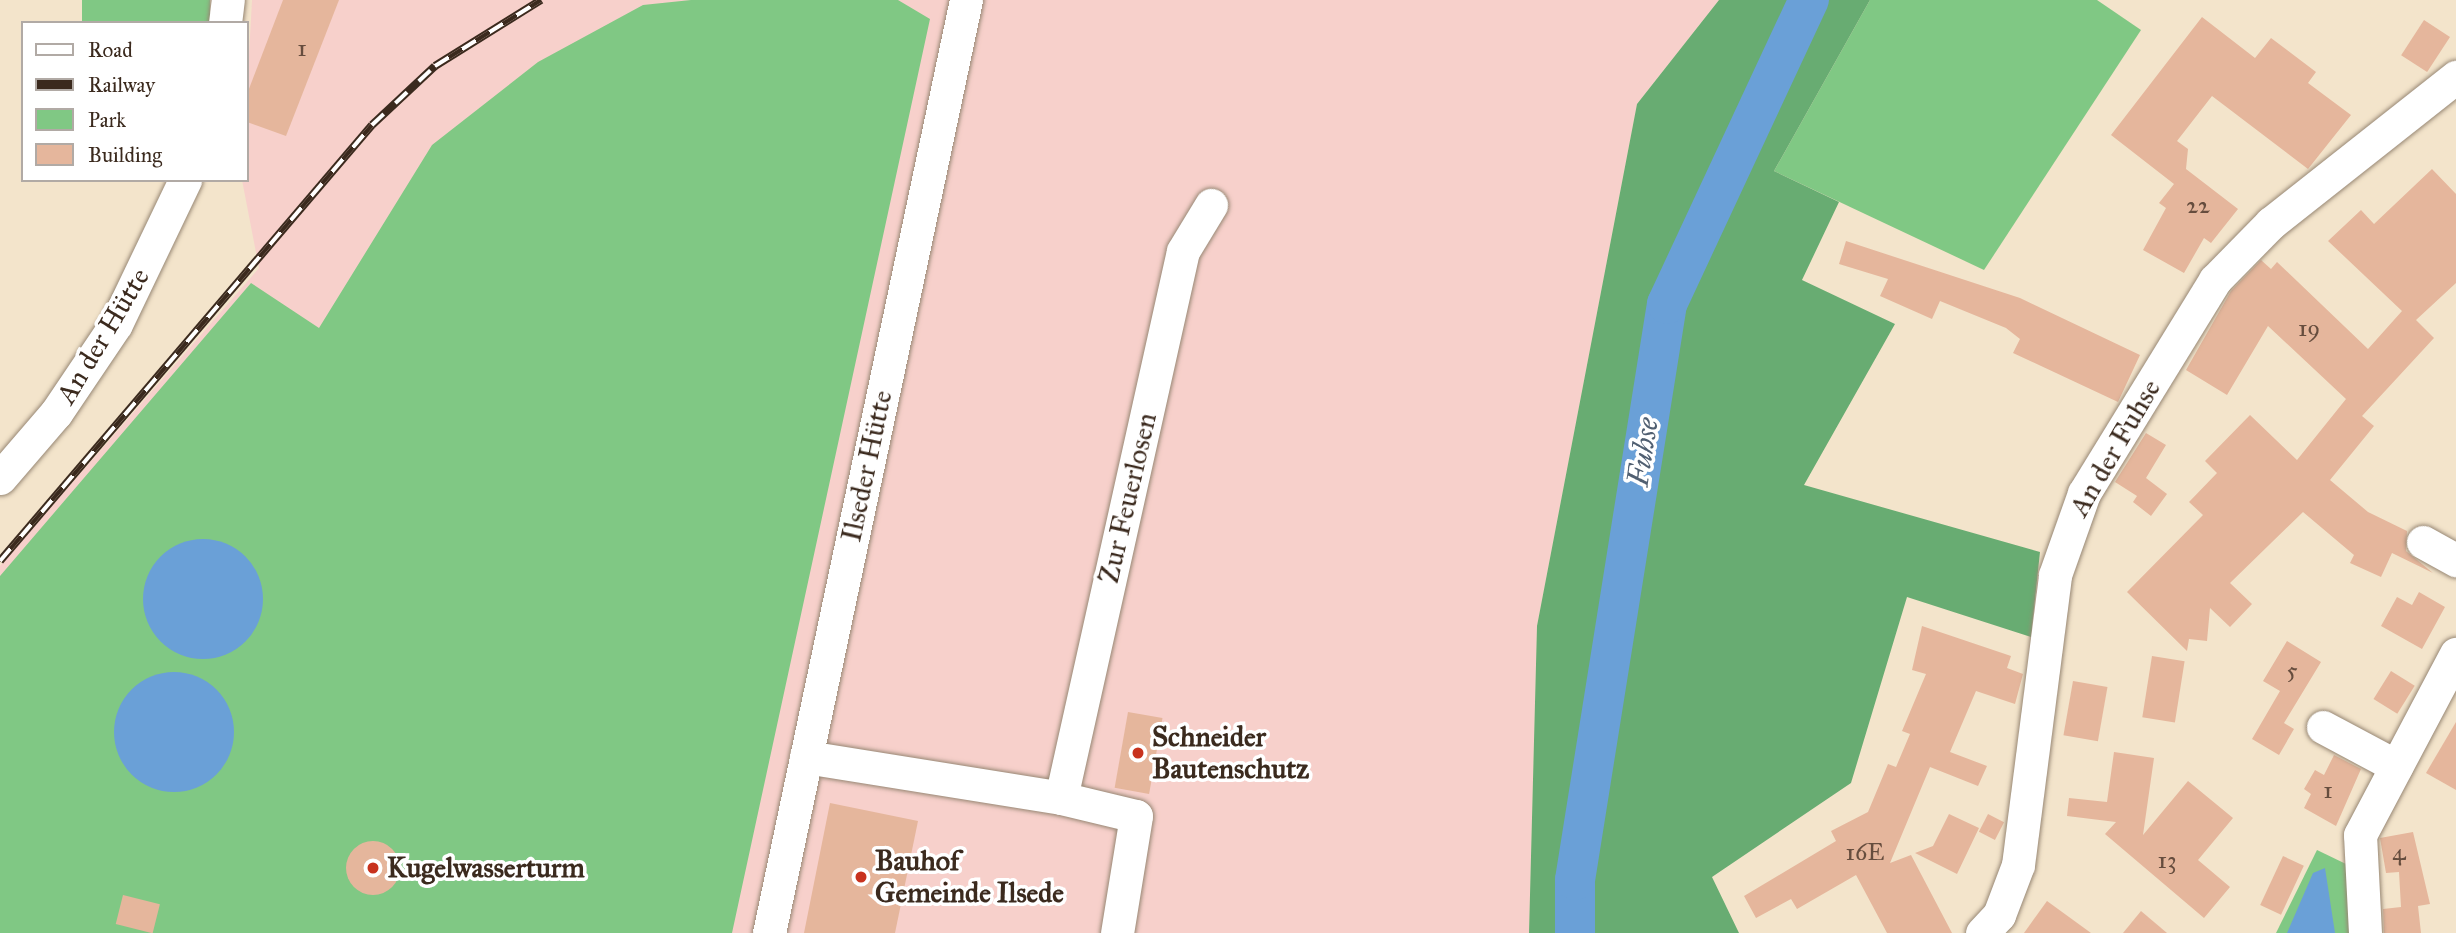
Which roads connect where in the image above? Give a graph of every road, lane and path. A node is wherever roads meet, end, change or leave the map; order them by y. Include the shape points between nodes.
1 (228, 0) edge
2 (966, 0) edge
3 (225, 21) edge
4 (2456, 77) edge
5 (184, 182) edge
6 (1211, 205) dead end
7 (0, 478) edge
8 (2423, 542) dead end
9 (2456, 560) edge
10 (2456, 654) edge
11 (2323, 727) dead end
12 (806, 757) junction
13 (2396, 766) junction
14 (1061, 798) junction
15 (1990, 931) edge
16 (769, 933) edge
17 (1117, 933) edge
18 (2365, 933) edge

1 - 3 street
2 - 12 street, Ilseder Hütte
4 - 15 street, An der Fuhse via 2271,223 2215,280 2084,493 2055,575 2024,841 2010,892
5 - 7 street, An der Hütte via 116,324 56,413
6 - 14 street, Zur Feuerlosen via 1183,251
8 - 9 street
10 - 13 street
11 - 13 street
12 - 14 street
12 - 16 street, Ilseder Hütte
13 - 18 street via 2360,835
14 - 17 street via 1136,816

